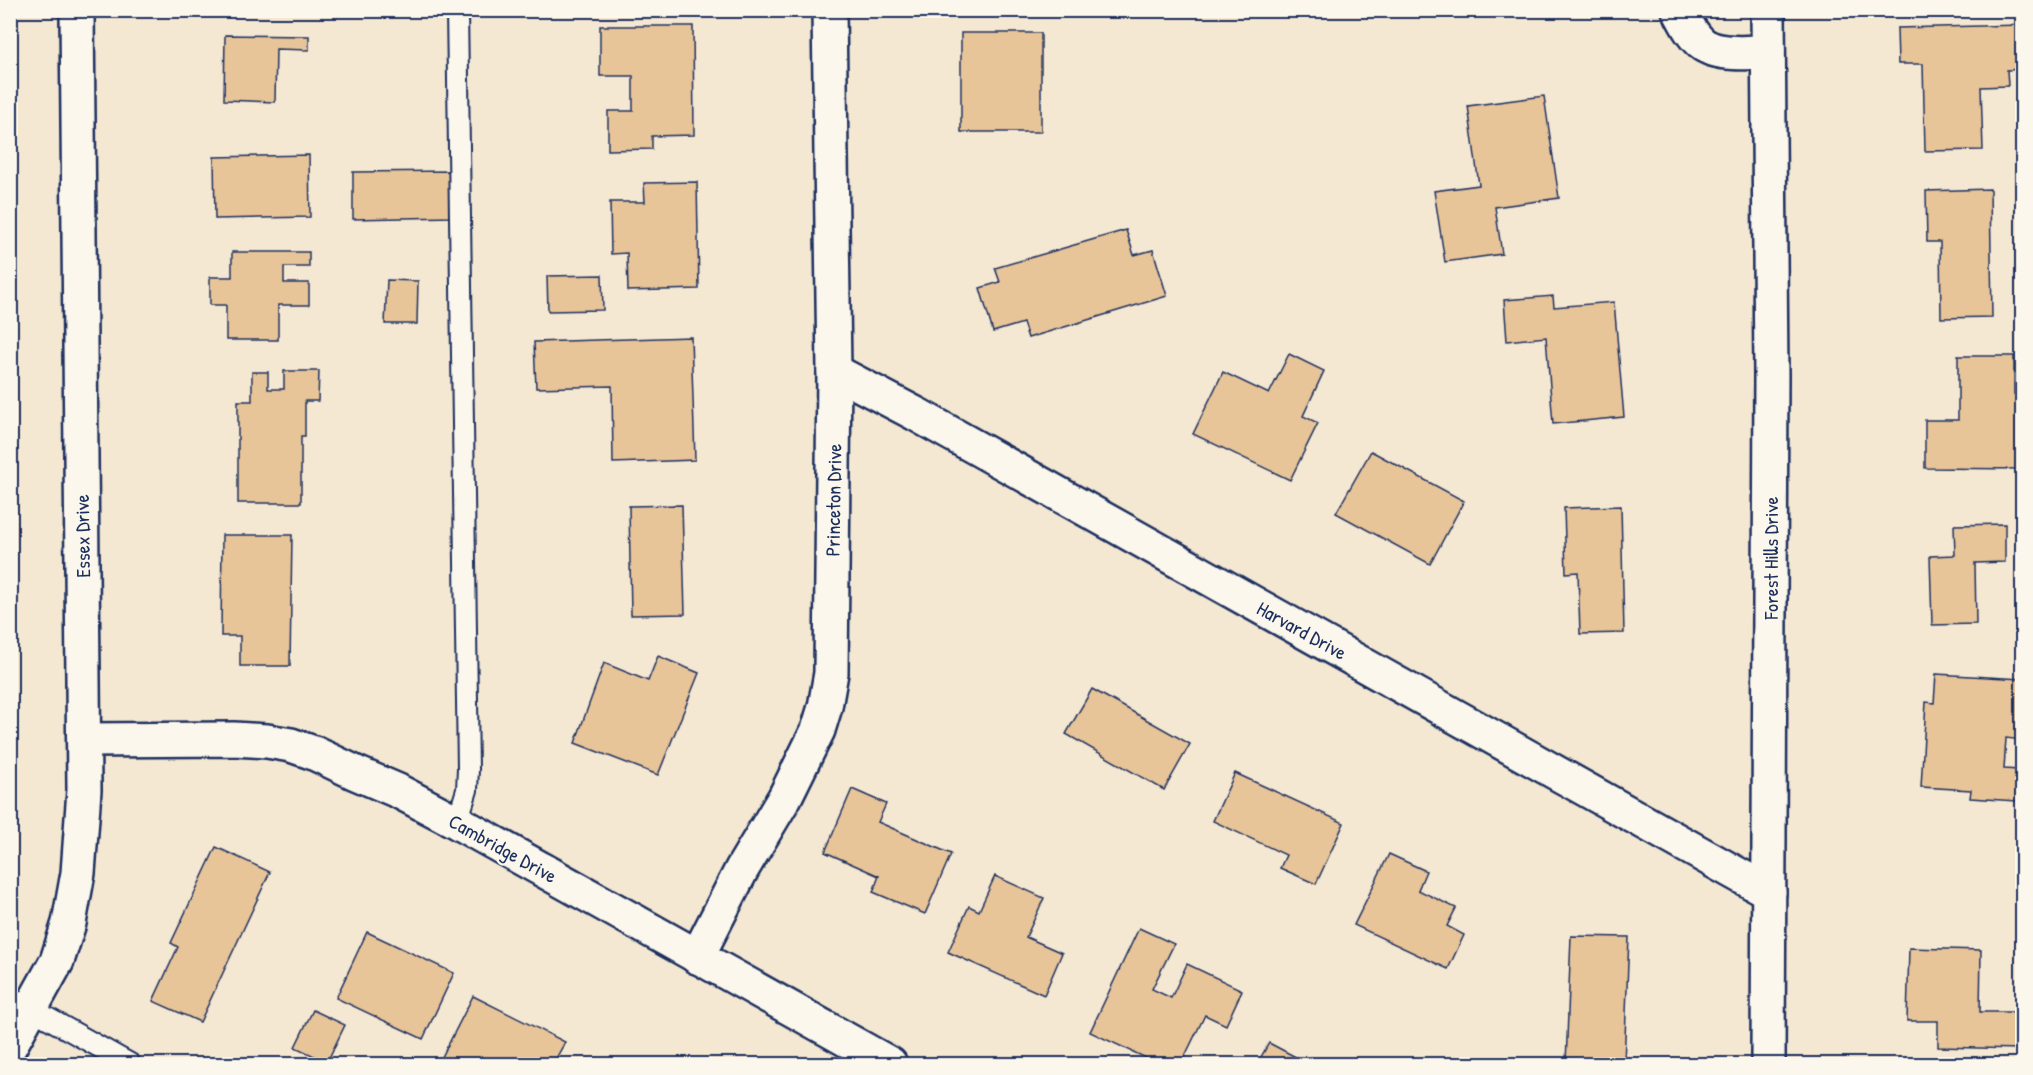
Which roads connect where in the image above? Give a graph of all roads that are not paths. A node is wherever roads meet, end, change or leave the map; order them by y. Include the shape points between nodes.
1 (77, 10) edge
2 (457, 10) edge
3 (830, 10) edge
4 (1679, 10) edge
5 (1768, 10) edge
6 (1768, 51) junction
7 (834, 371) junction
8 (84, 740) junction
9 (457, 822) junction
10 (1769, 892) junction
11 (697, 957) junction
12 (20, 1003) edge
13 (10, 1046) edge
14 (130, 1065) edge
15 (890, 1065) edge
16 (1767, 1065) edge

1 - 8 street, Essex Drive
2 - 9 lane via 468,769 467,790
3 - 7 street, Princeton Drive
4 - 6 street via 1688,27 1711,48 1737,53
5 - 6 street, Forest Hills Drive
6 - 10 street, Forest Hills Drive
7 - 10 street, Harvard Drive
7 - 11 street, Princeton Drive via 831,673 825,707 785,797
8 - 9 street, Cambridge Drive via 234,739 291,746 398,791
8 - 12 street, Essex Drive via 78,873 69,923 57,961
9 - 11 street, Cambridge Drive
10 - 16 street, Forest Hills Drive
11 - 15 street, Cambridge Drive
12 - 13 street, Essex Drive
12 - 14 lane

